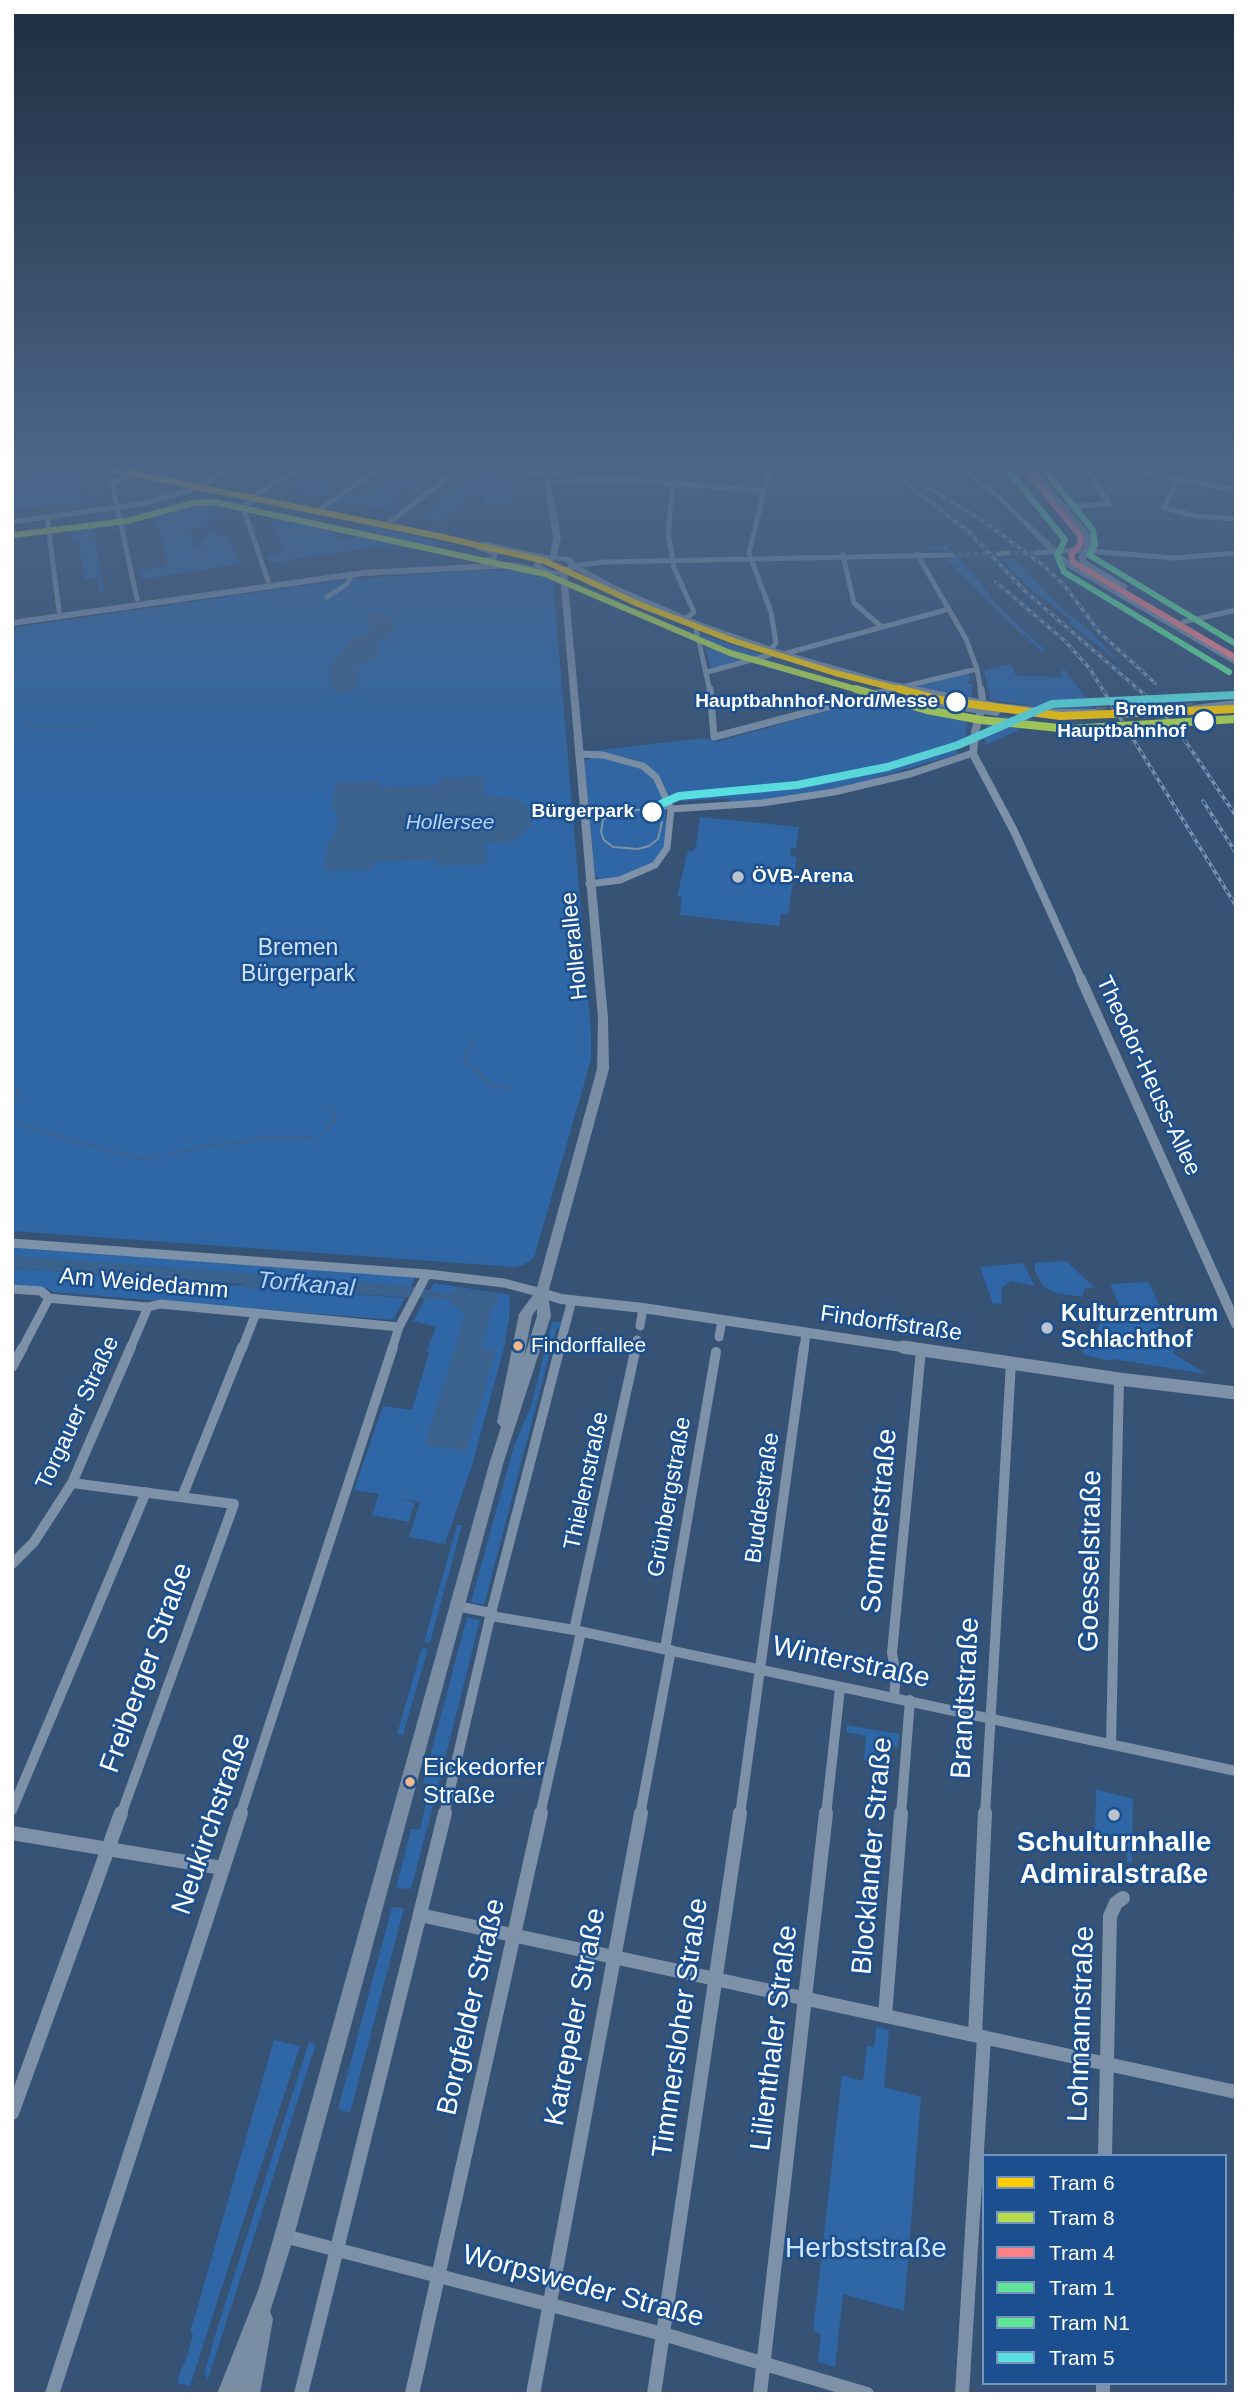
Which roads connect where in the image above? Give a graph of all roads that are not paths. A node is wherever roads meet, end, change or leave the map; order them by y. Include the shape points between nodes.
1 (54, 574) edge
2 (132, 574) edge
3 (266, 574) edge
4 (319, 574) edge
5 (358, 574) edge
6 (551, 574) edge
7 (555, 574) edge
8 (588, 574) edge
9 (678, 574) edge
10 (758, 574) edge
11 (847, 574) edge
12 (929, 574) edge
13 (1086, 574) edge
14 (1104, 574) edge
15 (347, 575) junction
16 (560, 576) junction
17 (268, 581) junction
18 (327, 597) dead end
19 (137, 599) junction
20 (949, 609) junction
21 (1236, 610) edge
22 (59, 611) junction
23 (685, 619) junction
24 (12, 620) edge
25 (1183, 622) junction
26 (882, 627) junction
27 (696, 629) junction
28 (770, 652) junction
29 (1236, 653) edge
30 (783, 654) junction
31 (1236, 663) edge
32 (977, 669) junction
33 (707, 672) junction
34 (902, 687) junction
35 (891, 690) junction
36 (1236, 702) edge
37 (982, 707) junction
38 (1236, 711) edge
39 (1097, 715) tunnel mouth
40 (973, 753) junction
41 (579, 754) junction
42 (671, 809) junction
43 (589, 884) junction
44 (12, 1243) edge
45 (425, 1279) junction
46 (12, 1289) edge
47 (542, 1293) junction
48 (49, 1298) junction
49 (572, 1300) junction
50 (148, 1307) junction
51 (643, 1308) junction
52 (256, 1313) junction
53 (722, 1320) junction
54 (1236, 1324) edge
55 (640, 1326) dead end
56 (399, 1327) junction
57 (806, 1332) junction
58 (719, 1337) dead end
59 (637, 1340) dead end
60 (921, 1350) junction
61 (716, 1352) dead end
62 (1012, 1363) junction
63 (12, 1367) edge
64 (1119, 1379) junction
65 (1236, 1393) edge
66 (72, 1483) junction
67 (146, 1492) junction
68 (183, 1497) junction
69 (13, 1564) edge
70 (457, 1606) junction
71 (491, 1613) junction
72 (578, 1631) junction
73 (668, 1650) junction
74 (761, 1670) junction
75 (840, 1688) junction
76 (894, 1697) junction
77 (911, 1700) junction
78 (989, 1717) junction
79 (1111, 1744) junction
80 (1236, 1771) edge
81 (12, 1810) edge
82 (12, 1833) edge
83 (106, 1848) junction
84 (222, 1868) junction
85 (1123, 1898) dead end
86 (420, 1914) junction
87 (515, 1935) junction
88 (614, 1957) junction
89 (713, 1978) junction
90 (806, 1999) junction
91 (885, 2016) junction
92 (979, 2036) junction
93 (1106, 2064) junction
94 (1236, 2092) edge
95 (12, 2113) edge
96 (1105, 2154) edge
97 (284, 2236) junction
98 (336, 2249) junction
99 (438, 2275) junction
100 (269, 2288) junction
101 (550, 2304) junction
102 (663, 2334) junction
103 (764, 2364) junction
104 (52, 2394) edge
105 (228, 2394) edge
106 (249, 2394) edge
107 (301, 2394) edge
108 (412, 2394) edge
109 (533, 2394) edge
110 (654, 2394) edge
111 (760, 2394) edge
112 (867, 2394) edge
113 (962, 2394) edge

1 - 22 street
2 - 19 street
3 - 17 street
4 - 17 main road
5 - 15 main road
6 - 16 main road
7 - 16 main road, Hollerallee
8 - 23 main road
9 - 23 street via 694,612
10 - 28 street via 776,643
11 - 26 street via 854,603
12 - 20 street
13 - 31 main road
14 - 25 main road
15 - 18 street via 348,584
15 - 24 main road
16 - 27 main road
16 - 41 main road, Hollerallee
17 - 19 main road
19 - 22 main road
20 - 26 street
20 - 32 street
21 - 25 street
22 - 24 main road
23 - 28 main road
25 - 29 main road
26 - 30 street
27 - 28 main road
27 - 33 street
28 - 30 main road
28 - 33 street
28 - 35 main road
30 - 34 main road
32 - 34 street
32 - 37 street
33 - 35 street via 714,737
34 - 37 main road
35 - 37 main road via 927,701
36 - 38 main road via 1195,710
37 - 39 main road via 1050,718
37 - 40 street
40 - 42 street via 834,792
40 - 54 street, Theodor-Heuss-Allee via 1001,805
41 - 42 street via 643,766 656,777
41 - 43 main road, Hollerallee
42 - 43 street via 667,848 655,865 620,880
43 - 47 main road, Hollerallee via 603,1018 603,1069
44 - 45 street
45 - 47 street via 504,1283
45 - 56 street, Neukirchstraße
46 - 48 street, Am Weidedamm via 41,1291
47 - 49 street, Findorffstraße
47 - 70 main road via 526,1314 497,1460
48 - 50 street, Am Weidedamm
48 - 63 street
49 - 51 street, Findorffstraße
49 - 71 street
50 - 52 street, Am Weidedamm via 160,1304
50 - 66 street, Torgauer Straße
51 - 53 street, Findorffstraße
51 - 55 street
52 - 56 street, Am Weidedamm
52 - 68 street
53 - 57 street, Findorffstraße
53 - 58 street
56 - 84 street, Neukirchstraße
57 - 60 street, Findorffstraße
57 - 74 street, Buddestraße
59 - 72 street, Thielenstraße
60 - 62 street, Findorffstraße
60 - 76 street, Sommerstraße via 892,1653
61 - 73 street, Grünbergstraße
62 - 64 street, Findorffstraße
62 - 78 street, Brandtstraße
64 - 65 street, Findorffstraße
64 - 79 street, Goesselstraße
66 - 67 street
66 - 69 street, Torgauer Straße via 34,1542
67 - 68 street
67 - 81 street
68 - 83 street, Freiberger Straße via 234,1504
70 - 71 street, Winterstraße
70 - 97 main road
71 - 72 street, Winterstraße
71 - 86 street
72 - 73 street, Winterstraße
72 - 87 street, Borgfelder Straße
73 - 74 street, Winterstraße
73 - 88 street, Katrepeler Straße
74 - 75 street, Winterstraße
74 - 89 street, Timmersloher Straße
75 - 76 street, Winterstraße
75 - 90 street, Lilienthaler Straße
76 - 77 street, Winterstraße
77 - 78 street, Winterstraße
77 - 91 street, Blocklander Straße
78 - 79 street, Winterstraße
78 - 92 street, Brandtstraße
79 - 80 street, Winterstraße
82 - 83 street
83 - 84 street
83 - 95 street, Freiberger Straße
84 - 104 street, Neukirchstraße
85 - 93 street, Lohmannstraße via 1110,1916
86 - 87 street
86 - 98 street
87 - 88 street
87 - 99 street, Borgfelder Straße
88 - 89 street
88 - 101 street, Katrepeler Straße
89 - 90 street
89 - 102 street, Timmersloher Straße
90 - 91 street
90 - 103 street, Lilienthaler Straße
91 - 92 street
92 - 93 street
92 - 113 street, Brandtstraße
93 - 94 street
93 - 96 street, Lohmannstraße
97 - 98 street, Worpsweder Straße
97 - 100 main road
98 - 99 street, Worpsweder Straße
98 - 107 street
99 - 101 street, Worpsweder Straße
99 - 108 street, Borgfelder Straße
100 - 105 main road
100 - 106 main road
101 - 102 street, Worpsweder Straße
101 - 109 street, Katrepeler Straße
102 - 103 street, Worpsweder Straße
102 - 110 street, Timmersloher Straße
103 - 111 street, Lilienthaler Straße
103 - 112 street, Worpsweder Straße

